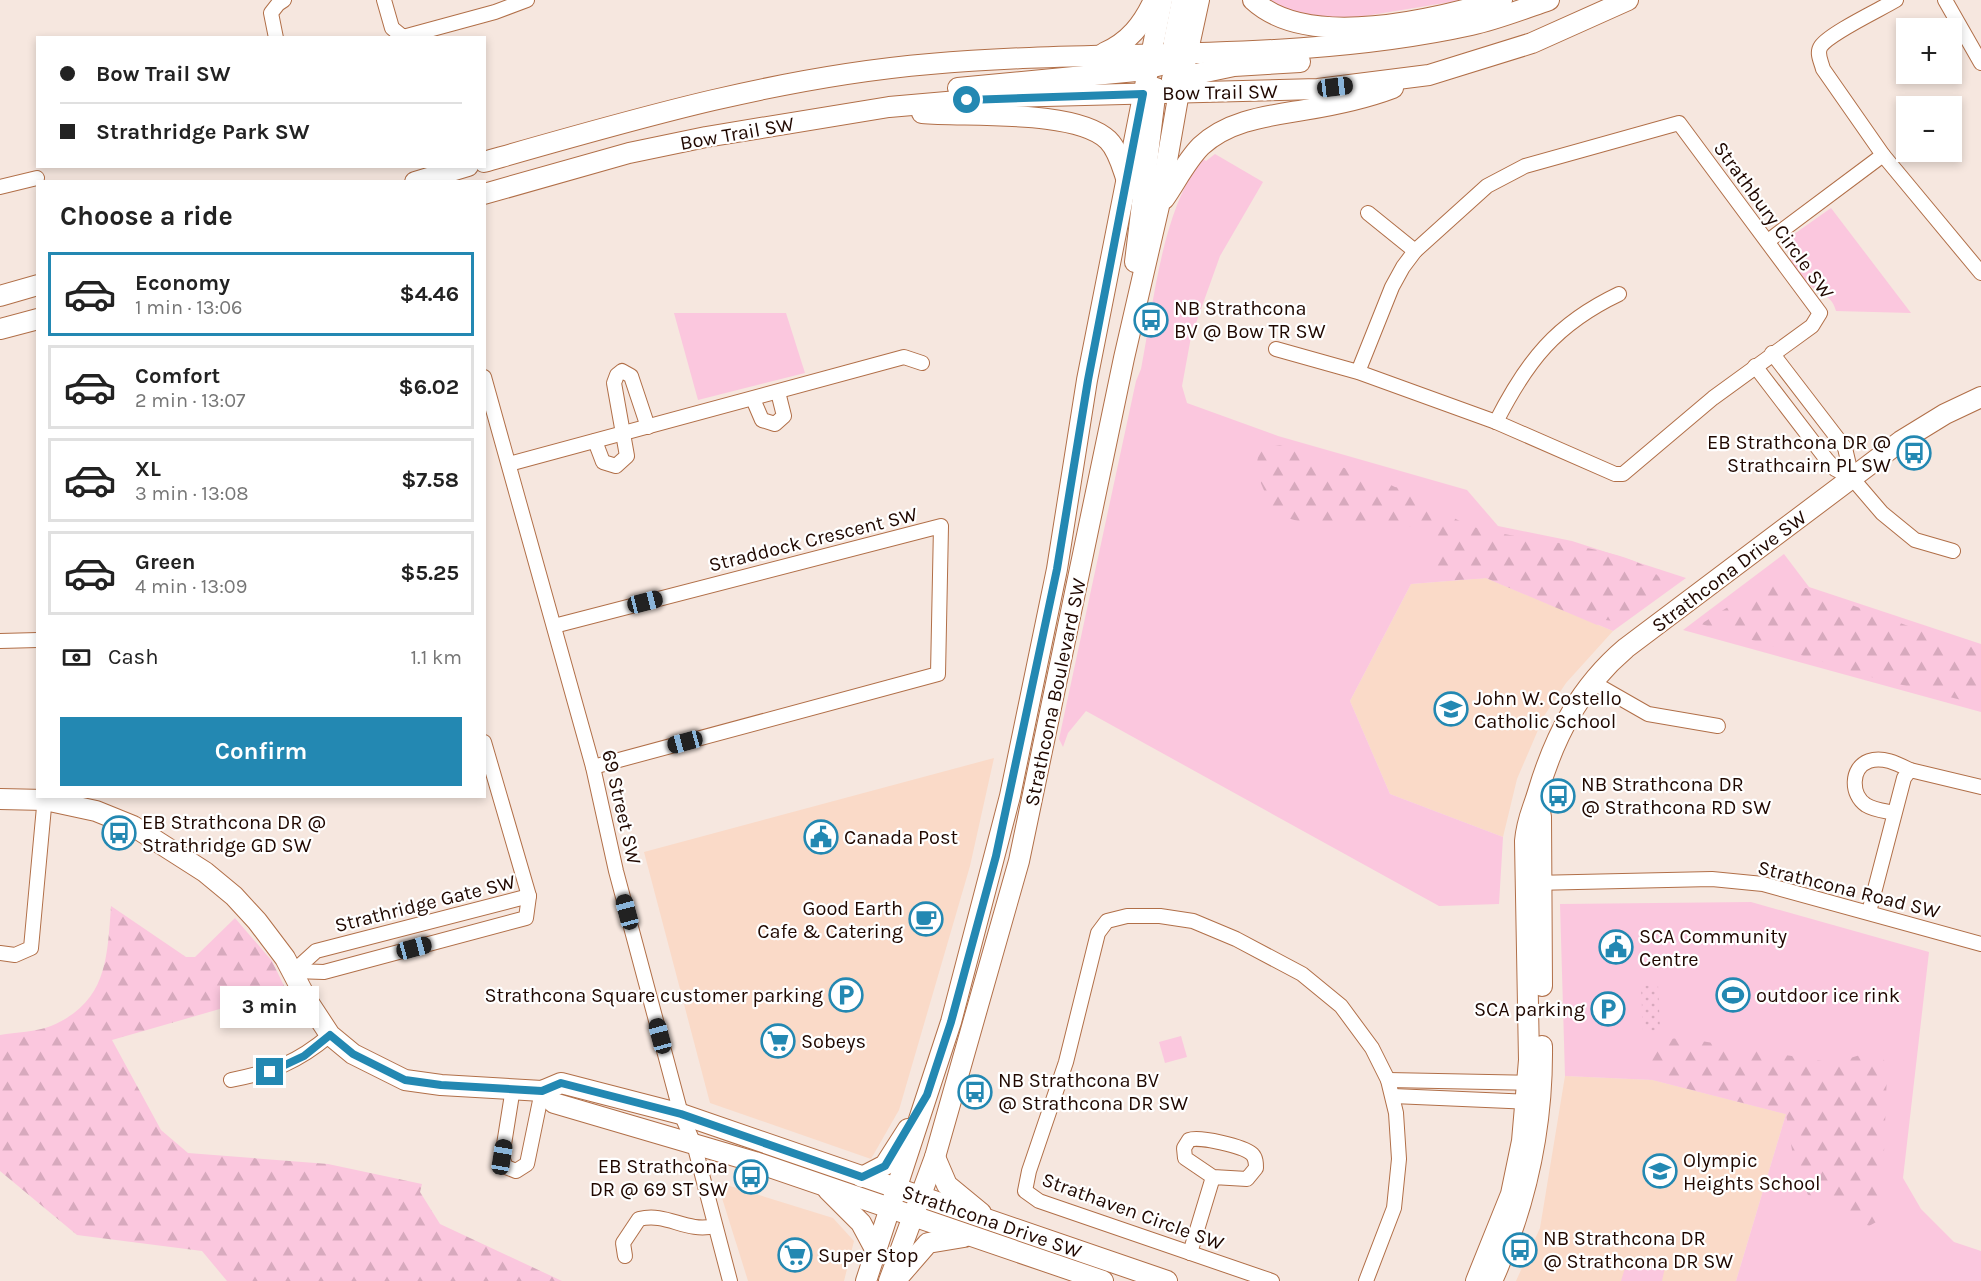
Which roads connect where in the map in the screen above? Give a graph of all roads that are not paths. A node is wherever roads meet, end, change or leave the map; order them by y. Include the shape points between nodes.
1 (284, 0) edge
2 (384, 0) edge
3 (527, 0) edge
4 (1154, 0) edge
5 (1162, 0) edge
6 (1182, 0) edge
7 (1199, 0) edge
8 (1253, 0) edge
9 (1502, 0) edge
10 (1549, 0) edge
11 (1628, 0) edge
12 (1896, 0) edge
13 (1945, 0) edge
14 (276, 36) edge
15 (402, 36) edge
16 (407, 36) edge
17 (1096, 56) junction
18 (1981, 63) edge
19 (1165, 73) junction
20 (1429, 75) junction
21 (874, 110) junction
22 (1883, 155) junction
23 (486, 161) edge
24 (461, 168) edge
25 (37, 178) dead end
26 (1126, 178) junction
27 (422, 180) edge
28 (0, 187) edge
29 (486, 193) edge
30 (1159, 206) junction
31 (1368, 213) dead end
32 (1768, 241) junction
33 (1415, 251) junction
34 (1980, 269) edge
35 (36, 286) edge
36 (1619, 294) dead end
37 (0, 296) edge
38 (36, 320) edge
39 (0, 329) edge
40 (1276, 349) dead end
41 (1772, 353) junction
42 (1124, 358) junction
43 (922, 363) dead end
44 (1755, 366) junction
45 (1358, 372) junction
46 (486, 384) edge
47 (778, 392) junction
48 (1981, 396) edge
49 (753, 399) junction
50 (1496, 422) junction
51 (648, 427) junction
52 (623, 433) junction
53 (595, 441) junction
54 (509, 464) junction
55 (1852, 478) junction
56 (1953, 551) dead end
57 (554, 626) junction
58 (36, 640) edge
59 (0, 641) edge
60 (1592, 682) junction
61 (1718, 726) dead end
62 (486, 751) edge
63 (593, 767) junction
64 (1910, 770) junction
65 (1981, 787) edge
66 (45, 798) edge
67 (0, 799) edge
68 (1894, 813) junction
69 (1533, 883) junction
70 (530, 896) junction
71 (1869, 912) junction
72 (1981, 944) edge
73 (0, 953) edge
74 (294, 971) junction
75 (330, 1035) junction
76 (231, 1080) dead end
77 (1388, 1080) junction
78 (513, 1088) junction
79 (542, 1091) junction
80 (1535, 1093) junction
81 (927, 1095) junction
82 (1393, 1096) junction
83 (681, 1114) junction
84 (694, 1144) junction
85 (935, 1157) junction
86 (862, 1177) junction
87 (1214, 1177) junction
88 (821, 1184) junction
89 (897, 1190) junction
90 (915, 1206) junction
91 (891, 1208) junction
92 (993, 1222) junction
93 (715, 1226) junction
94 (968, 1237) junction
95 (876, 1251) junction
96 (1190, 1253) junction
97 (626, 1256) dead end
98 (730, 1281) edge
99 (866, 1281) edge
100 (889, 1281) edge
101 (895, 1281) edge
102 (1103, 1281) edge
103 (1167, 1281) edge
104 (1272, 1281) edge
105 (1366, 1281) edge
106 (1476, 1281) edge
107 (1492, 1281) edge

1 - 14 street via 271,13
2 - 15 street via 392,28
3 - 16 street
4 - 17 main road via 1128,40
5 - 19 main road
6 - 19 main road
7 - 19 main road
8 - 9 main road via 1269,14 1319,26 1395,23
10 - 19 main road via 1413,46 1357,57
11 - 20 main road, Bow Trail SW via 1532,43
12 - 22 street via 1822,45 1819,55 1823,69
13 - 18 street
17 - 19 main road, Bow Trail SW
17 - 23 main road, Bow Trail SW via 969,61 830,75 654,114
19 - 20 main road, Bow Trail SW via 1318,89
19 - 21 main road, Bow Trail SW via 993,98
19 - 21 main road via 930,92
19 - 26 main road, Strathcona Boulevard SW
19 - 30 main road, Strathcona Boulevard SW
19 - 42 main road
20 - 30 main road via 1365,98 1234,125 1201,147
21 - 26 main road via 1049,119 1082,125 1109,141
21 - 29 main road, Bow Trail SW via 651,149
22 - 32 street
22 - 34 street
24 - 27 main road
25 - 28 street
26 - 81 main road, Strathcona Boulevard SW via 1057,569 1021,746 971,951
30 - 42 main road, Strathcona Boulevard SW
31 - 33 street
32 - 33 street, Strathbury Circle SW via 1680,123 1512,171 1487,186
32 - 41 street, Strathbury Circle SW via 1820,314 1812,326
33 - 45 street, Strathbury Circle SW via 1392,287
35 - 37 main road
36 - 50 street via 1593,307 1558,333 1524,370
38 - 39 main road
40 - 45 street
41 - 44 street, Strathbury Circle SW
41 - 55 street via 1845,448
42 - 85 main road, Strathcona Boulevard SW via 1019,861
43 - 47 street via 904,357
44 - 50 street, Strathbury Circle SW via 1672,430 1623,474 1615,474
44 - 55 street via 1827,460
45 - 50 street, Strathbury Circle SW
46 - 54 street, 69 Street SW
47 - 49 street
47 - 49 street via 784,416 775,424 762,420
48 - 55 main road, Strathcona Drive SW via 1922,426
49 - 51 street
51 - 52 street
51 - 52 street via 631,376 622,371 614,383
52 - 53 street
52 - 53 street via 627,456 616,466 603,462
53 - 54 street
54 - 57 street, 69 Street SW
55 - 56 street via 1882,513 1915,540
55 - 60 main road, Strathcona Drive SW via 1626,648
57 - 63 street, 69 Street SW
57 - 63 street, Straddock Crescent SW via 941,526 938,674
58 - 59 street
60 - 61 street via 1648,714
60 - 69 main road, Strathcona Drive SW via 1559,733 1527,819
62 - 70 street
63 - 83 street, 69 Street SW via 616,871
64 - 65 street
64 - 68 street
64 - 68 street via 1880,760 1864,764 1856,777 1855,789 1860,800
66 - 67 main road, Strathcona Drive SW
66 - 73 street via 31,948 15,955
66 - 74 main road, Strathcona Drive SW via 96,811 133,826 205,872 257,921
68 - 71 street
69 - 71 street, Strathcona Road SW via 1712,879 1763,884
69 - 80 main road, Strathcona Drive SW via 1529,1003
70 - 74 street, Strathridge Gate SW via 316,951
70 - 74 street, Strathridge Gate SW via 526,918 324,972
71 - 72 street, Strathcona Road SW
74 - 75 main road, Strathcona Drive SW
75 - 76 street via 304,1056 270,1072
75 - 78 main road, Strathcona Drive SW via 353,1054 405,1080
77 - 80 street
77 - 82 street, Strathaven Circle SW
77 - 96 street, Strathaven Circle SW via 1372,1048 1341,1006 1302,974 1193,921 1126,916 1107,921 1098,933 1066,1062 1025,1191 1039,1201
78 - 79 main road, Strathcona Drive SW
78 - 79 street via 502,1157 506,1167 516,1171 527,1164
79 - 83 main road, Strathcona Drive SW via 561,1083
79 - 84 main road, Strathcona Drive SW via 554,1102
80 - 82 street
80 - 106 main road, Strathcona Drive SW via 1511,1194
80 - 107 main road, Strathcona Drive SW via 1532,1164 1518,1215
81 - 86 main road via 885,1166
81 - 89 main road, Strathcona Boulevard SW
82 - 105 street, Strathaven Circle SW via 1399,1159 1394,1208
83 - 84 street, 69 Street SW
83 - 86 main road, Strathcona Drive SW
84 - 88 main road, Strathcona Drive SW
84 - 93 street, 69 Street SW
85 - 90 main road, Strathcona Boulevard SW
85 - 92 main road via 947,1185
86 - 89 main road, Strathcona Drive SW
87 - 87 street via 1247,1179 1254,1173 1255,1158 1248,1152 1203,1138 1189,1140 1184,1148 1185,1158
87 - 96 street
88 - 91 main road, Strathcona Drive SW
88 - 95 main road via 861,1222
89 - 90 main road, Strathcona Drive SW
89 - 91 main road, Strathcona Boulevard SW
90 - 91 main road, Strathcona Drive SW
90 - 92 main road, Strathcona Drive SW
90 - 94 main road, Strathcona Drive SW
90 - 100 main road, Strathcona Boulevard SW
91 - 95 main road, Strathcona Boulevard SW
92 - 103 main road, Strathcona Drive SW
93 - 97 street via 700,1230 653,1215 639,1219 623,1244
93 - 98 street, 69 Street SW
94 - 101 main road via 928,1243
94 - 102 main road, Strathcona Drive SW
95 - 99 main road, Strathcona Boulevard SW
96 - 104 street, Strathaven Circle SW

